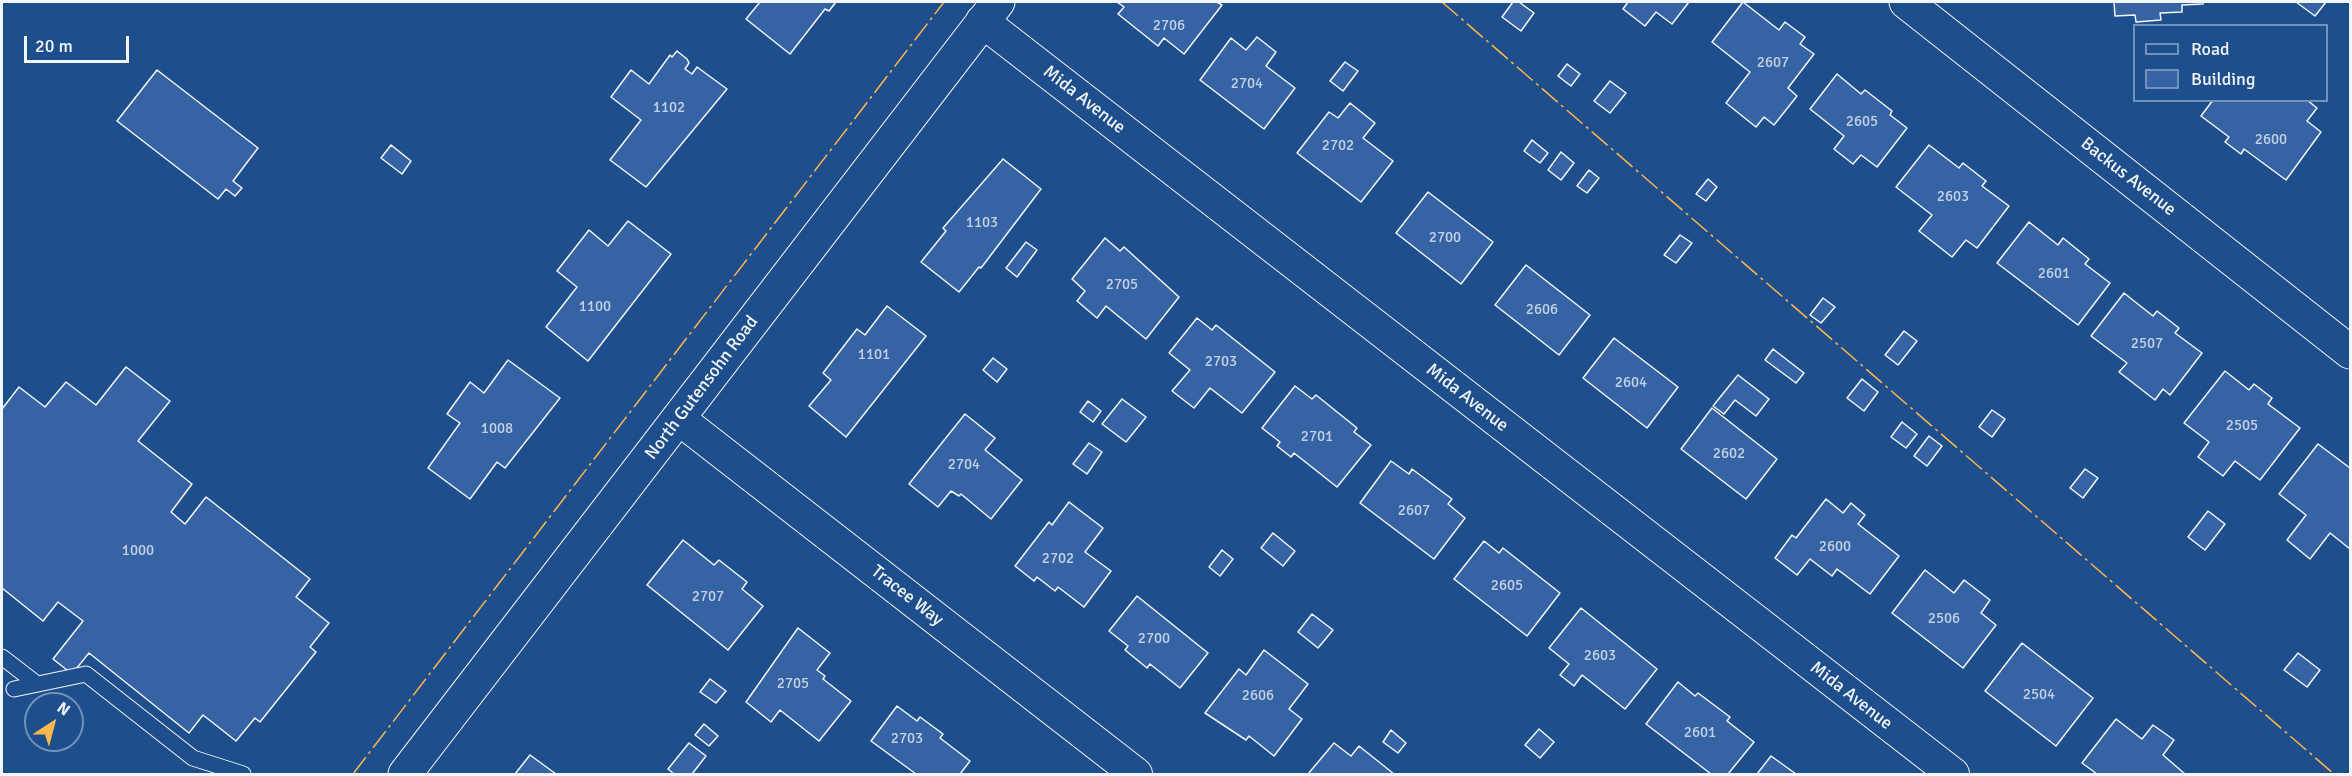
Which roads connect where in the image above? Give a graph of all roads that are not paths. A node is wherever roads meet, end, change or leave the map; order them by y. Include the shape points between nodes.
1 (1906, 2) edge
2 (990, 11) edge
3 (2350, 352) edge
4 (678, 418) junction
5 (2, 657) edge
6 (37, 684) junction
7 (14, 689) dead end
8 (243, 774) edge
9 (405, 774) edge
10 (1136, 774) edge
11 (1953, 774) edge

1 - 3 street, Backus Avenue
2 - 4 street, North Gutensohn Road
2 - 11 street, Mida Avenue
4 - 9 street, North Gutensohn Road
4 - 10 street, Tracee Way
5 - 6 lane
6 - 7 lane
6 - 8 lane via 86,674 193,758

